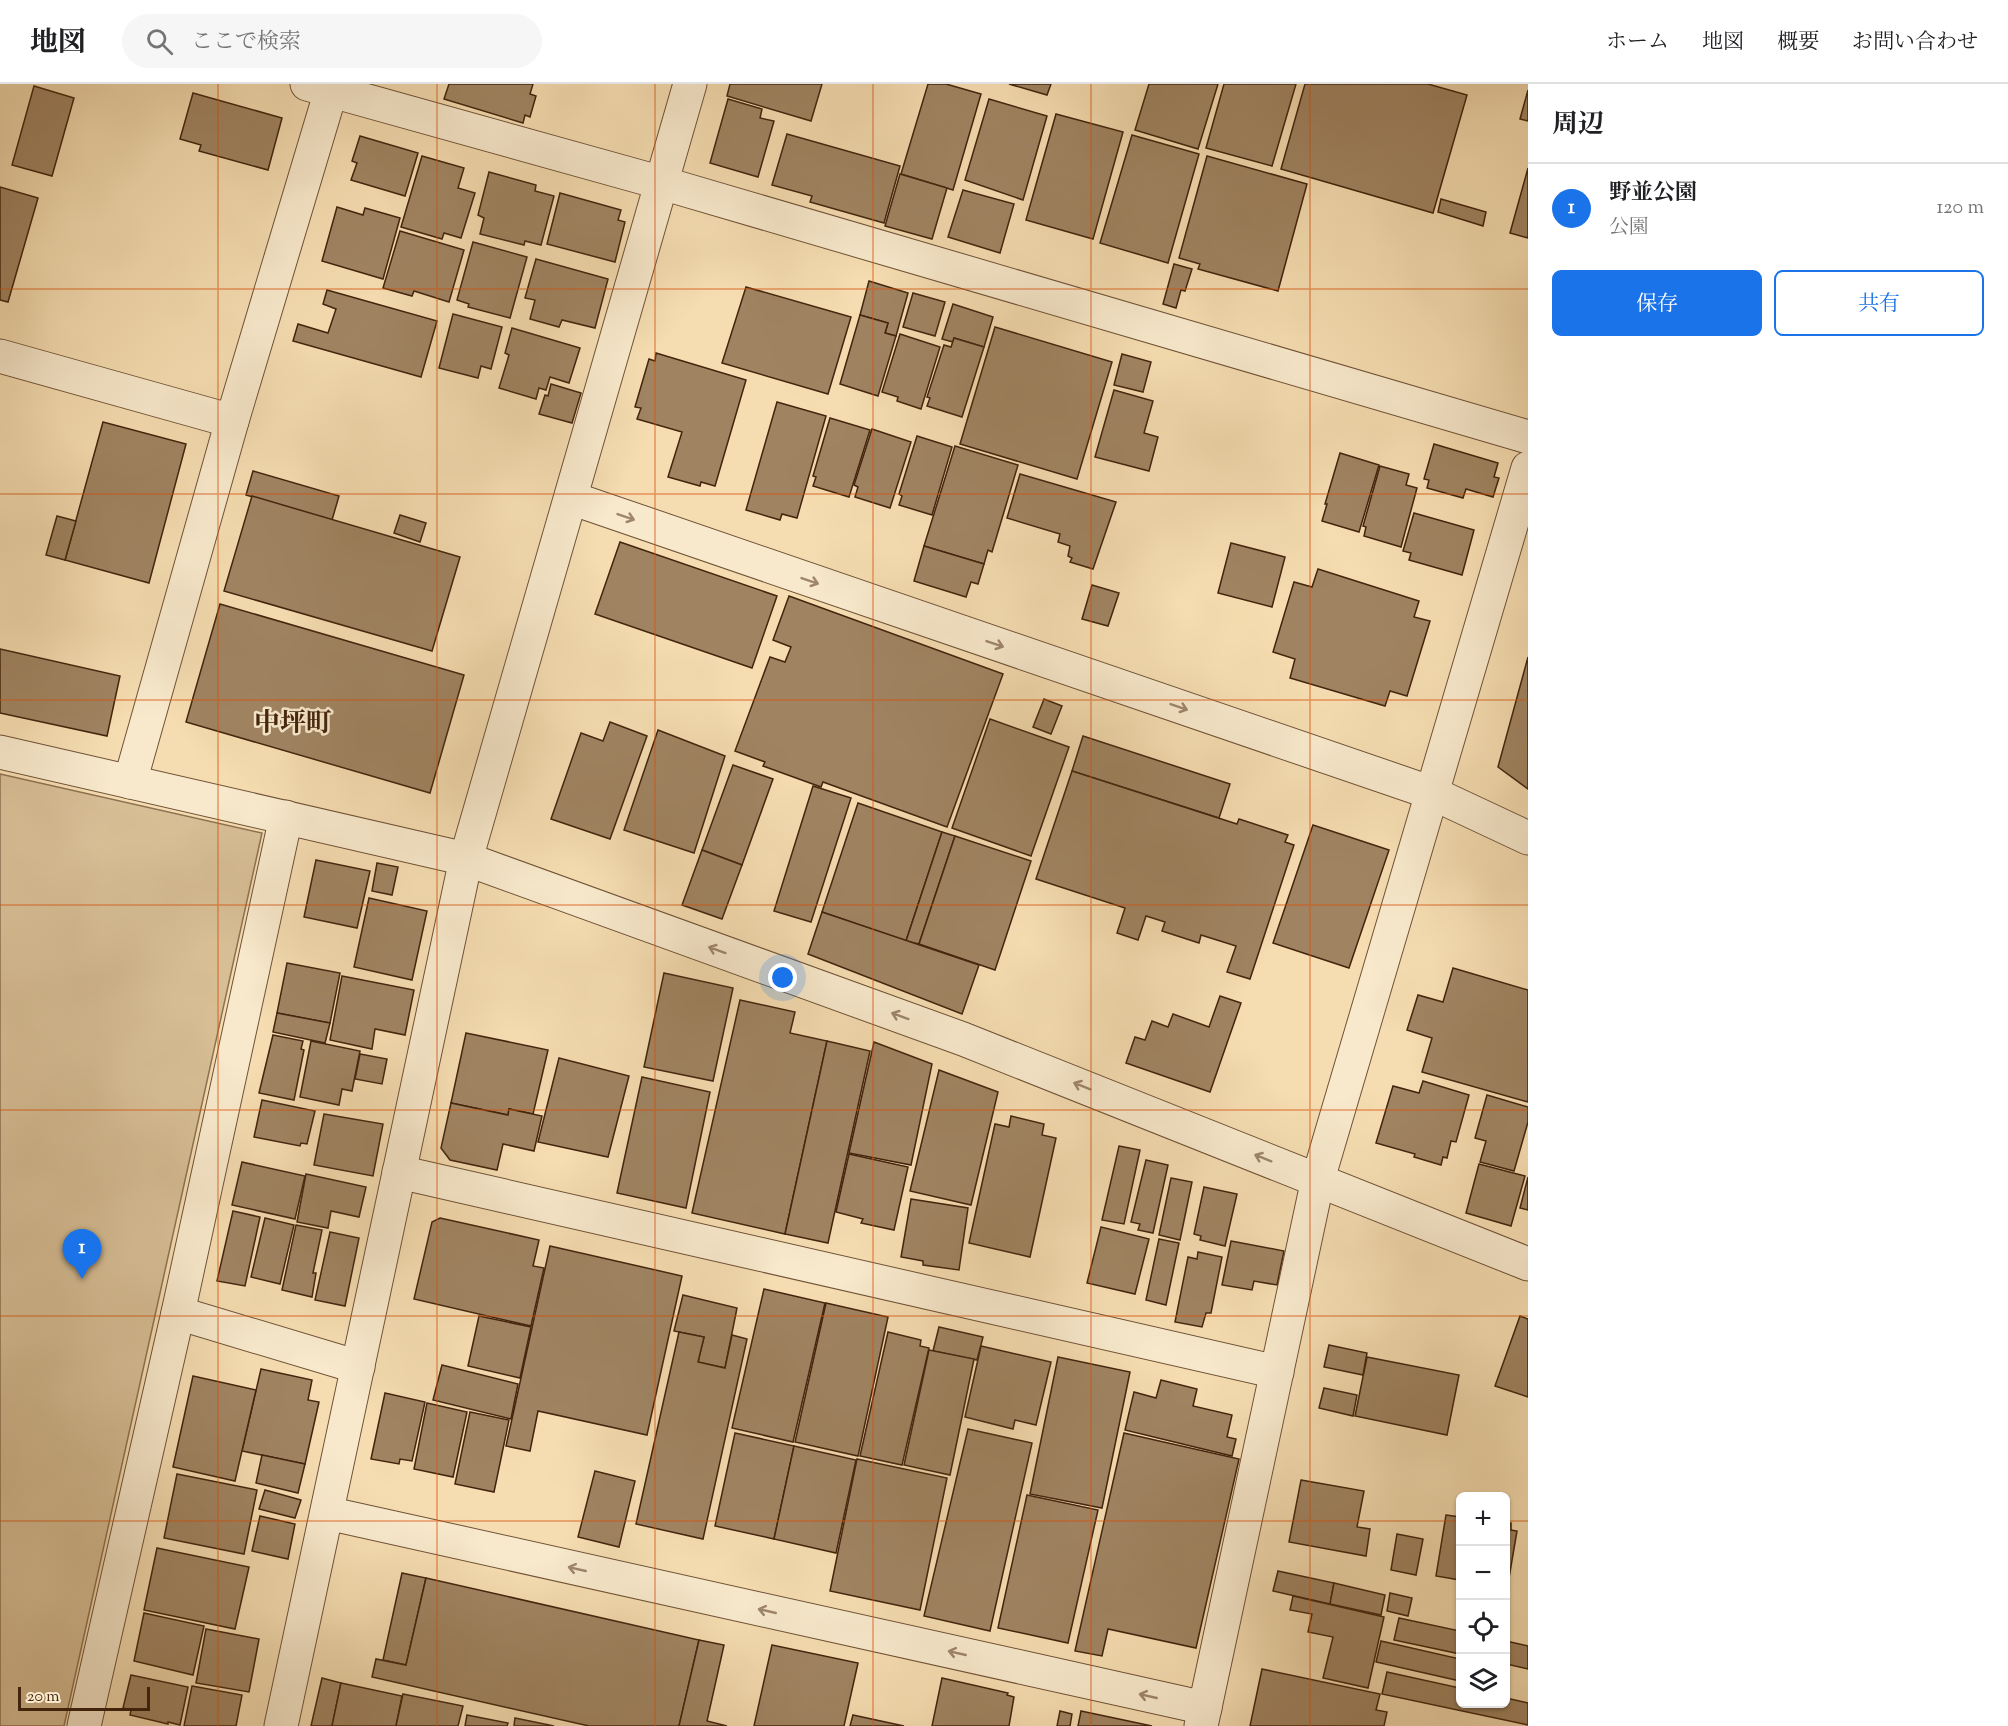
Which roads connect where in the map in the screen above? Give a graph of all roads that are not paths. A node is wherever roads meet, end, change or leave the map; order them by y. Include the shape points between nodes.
1 (690, 84) edge
2 (324, 86) edge
3 (662, 183) junction
4 (0, 356) edge
5 (232, 421) junction
6 (1528, 437) edge
7 (1528, 468) edge
8 (571, 498) junction
9 (0, 752) edge
10 (130, 782) junction
11 (1432, 793) junction
12 (286, 817) junction
13 (1528, 838) edge
14 (466, 859) junction
15 (399, 1172) junction
16 (1318, 1179) junction
17 (1528, 1264) edge
18 (178, 1313) junction
19 (358, 1367) junction
20 (1277, 1372) junction
21 (327, 1513) junction
22 (1203, 1717) edge
23 (84, 1726) edge
24 (281, 1726) edge

1 - 3 street
2 - 3 street
2 - 5 street
3 - 6 street
3 - 8 street
4 - 5 street
5 - 10 street
7 - 11 street
8 -> 11 street
8 - 14 street
9 - 10 street
10 - 12 street
11 - 13 street
11 - 16 street
12 - 14 street
12 - 18 street
14 - 15 street
16 -> 14 street via 963,1039
15 - 19 street
15 - 20 street
16 - 17 street
16 - 20 street
18 - 19 street
18 - 23 street
19 - 21 street
20 - 22 street
22 -> 21 street
21 - 24 street

